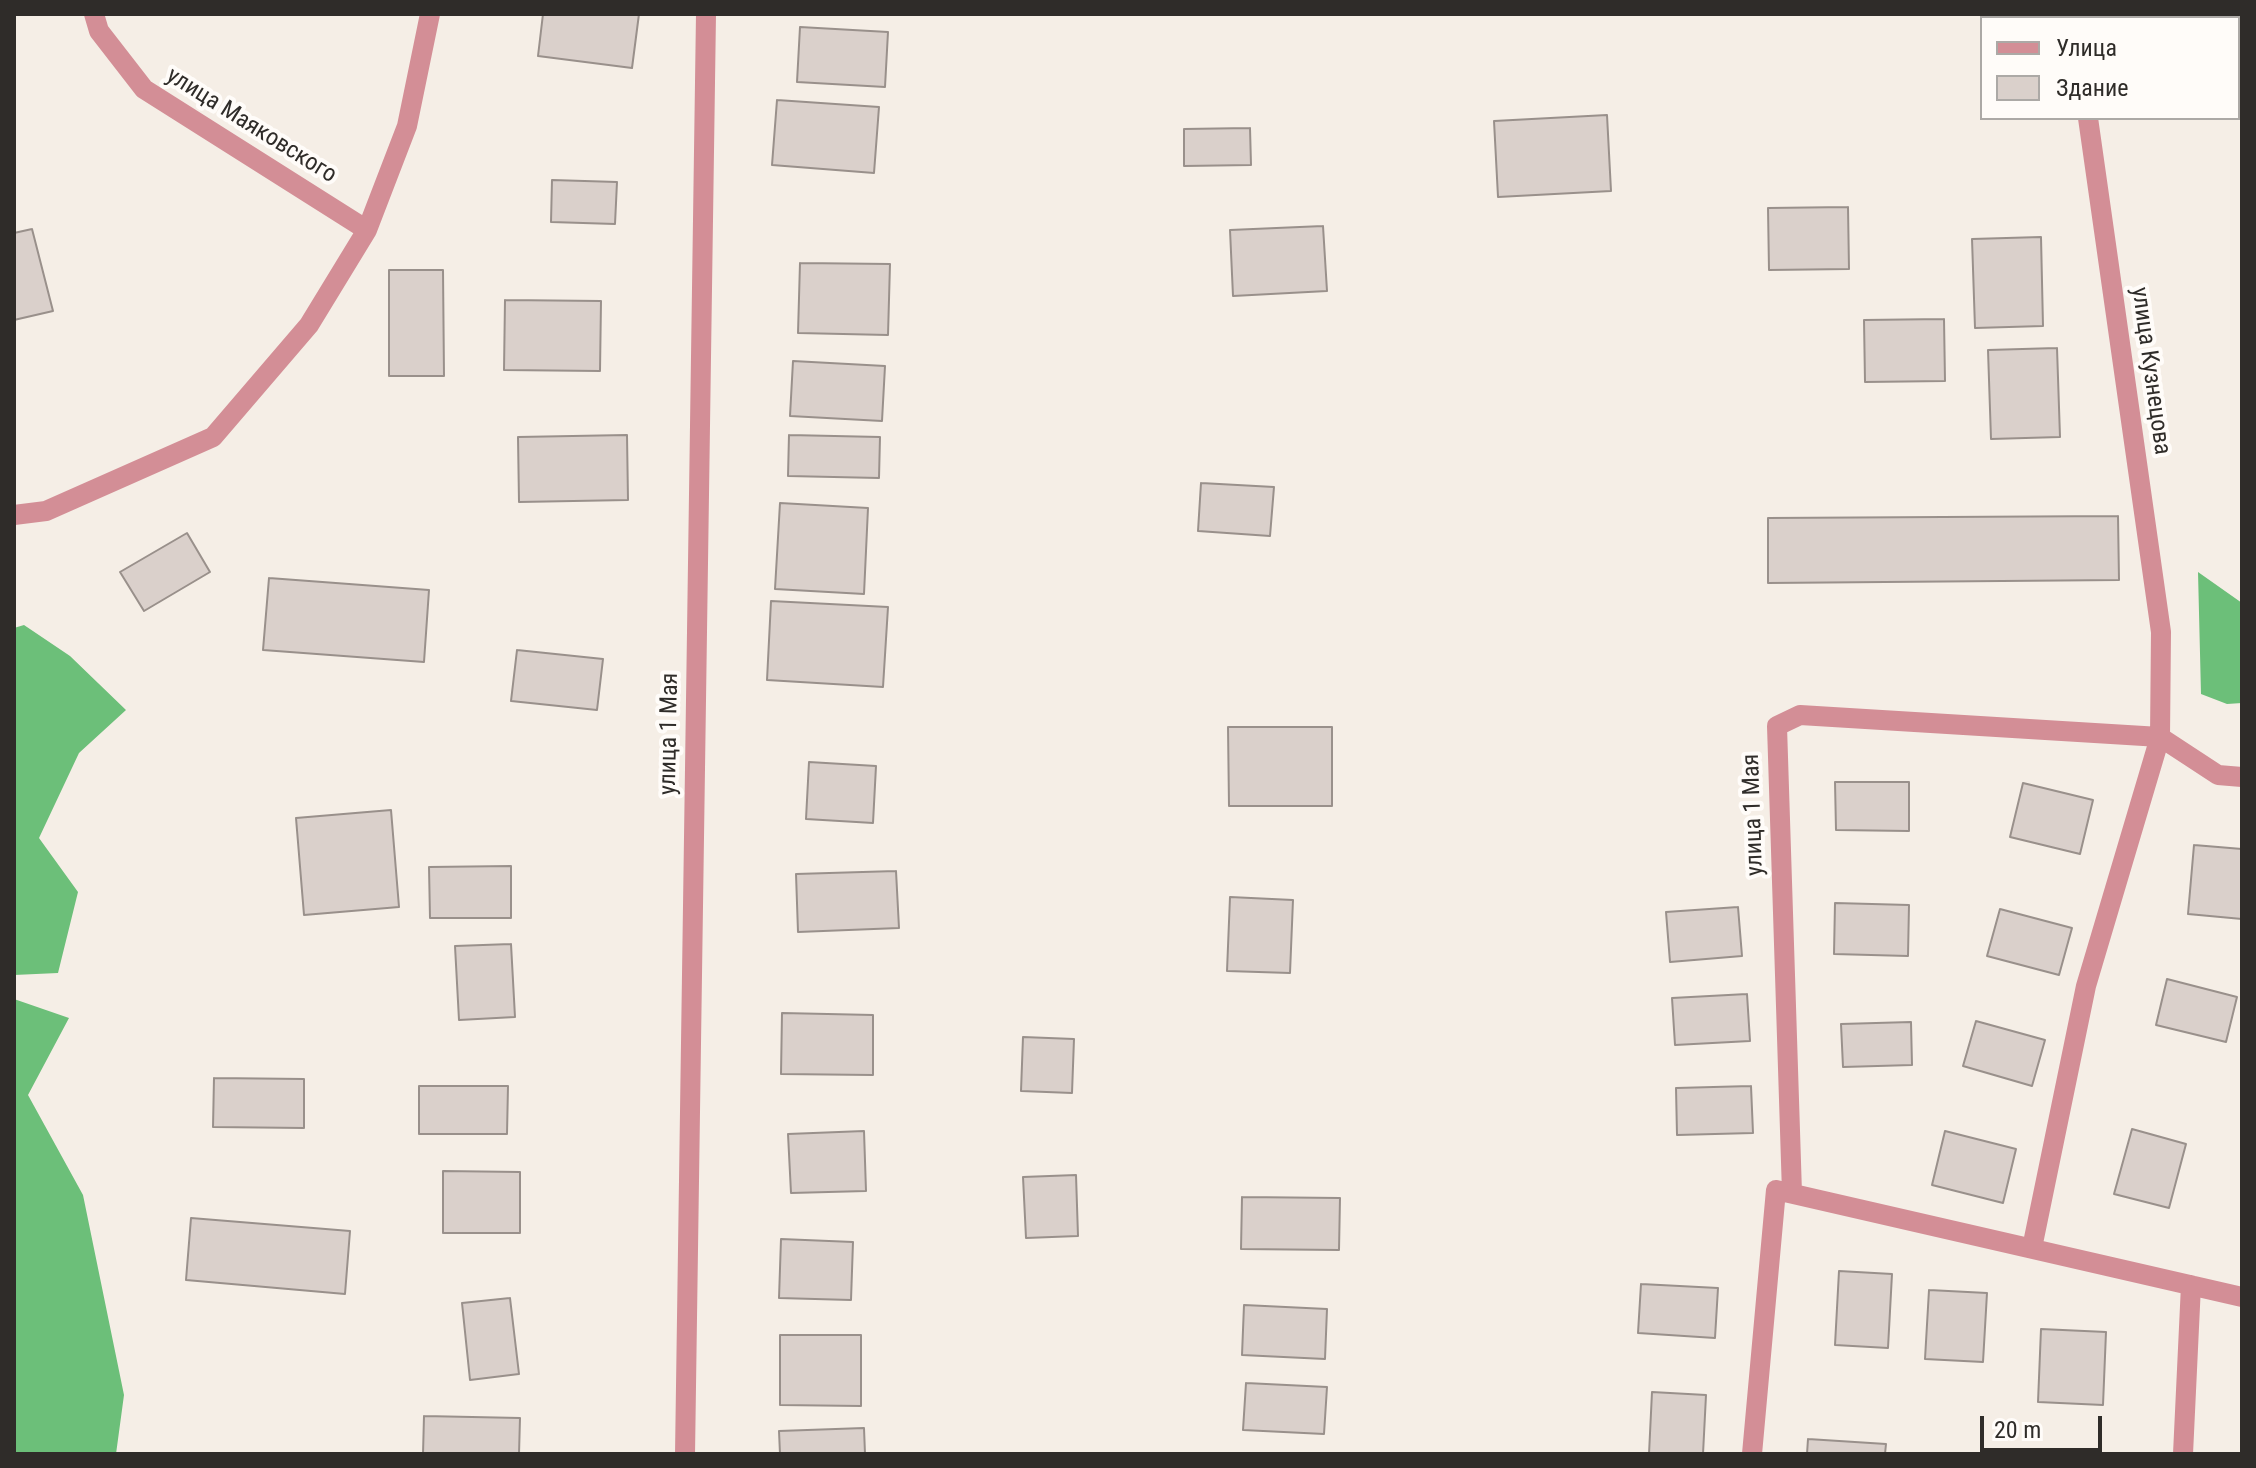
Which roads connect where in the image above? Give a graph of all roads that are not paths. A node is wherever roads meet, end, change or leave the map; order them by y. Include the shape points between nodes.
1 (94, 14) edge
2 (430, 14) edge
3 (706, 14) edge
4 (2088, 120) edge
5 (367, 230) junction
6 (14, 515) edge
7 (2160, 737) junction
8 (2242, 777) edge
9 (1792, 1193) junction
10 (2032, 1248) junction
11 (2191, 1285) junction
12 (2242, 1297) edge
13 (685, 1454) edge
14 (1752, 1454) edge
15 (2183, 1454) edge

1 - 5 street, улица Маяковского via 99,31 144,89
2 - 5 street via 407,126
3 - 13 street, улица 1 Мая
4 - 7 street, улица Кузнецова via 2161,632
5 - 6 street via 309,325 213,437 46,511
7 - 8 street, улица 1 Мая via 2218,775
7 - 9 street, улица 1 Мая via 1800,715 1777,726
7 - 10 street via 2086,986
9 - 10 street
9 - 14 street via 1776,1190
10 - 11 street
11 - 12 street
11 - 15 street

